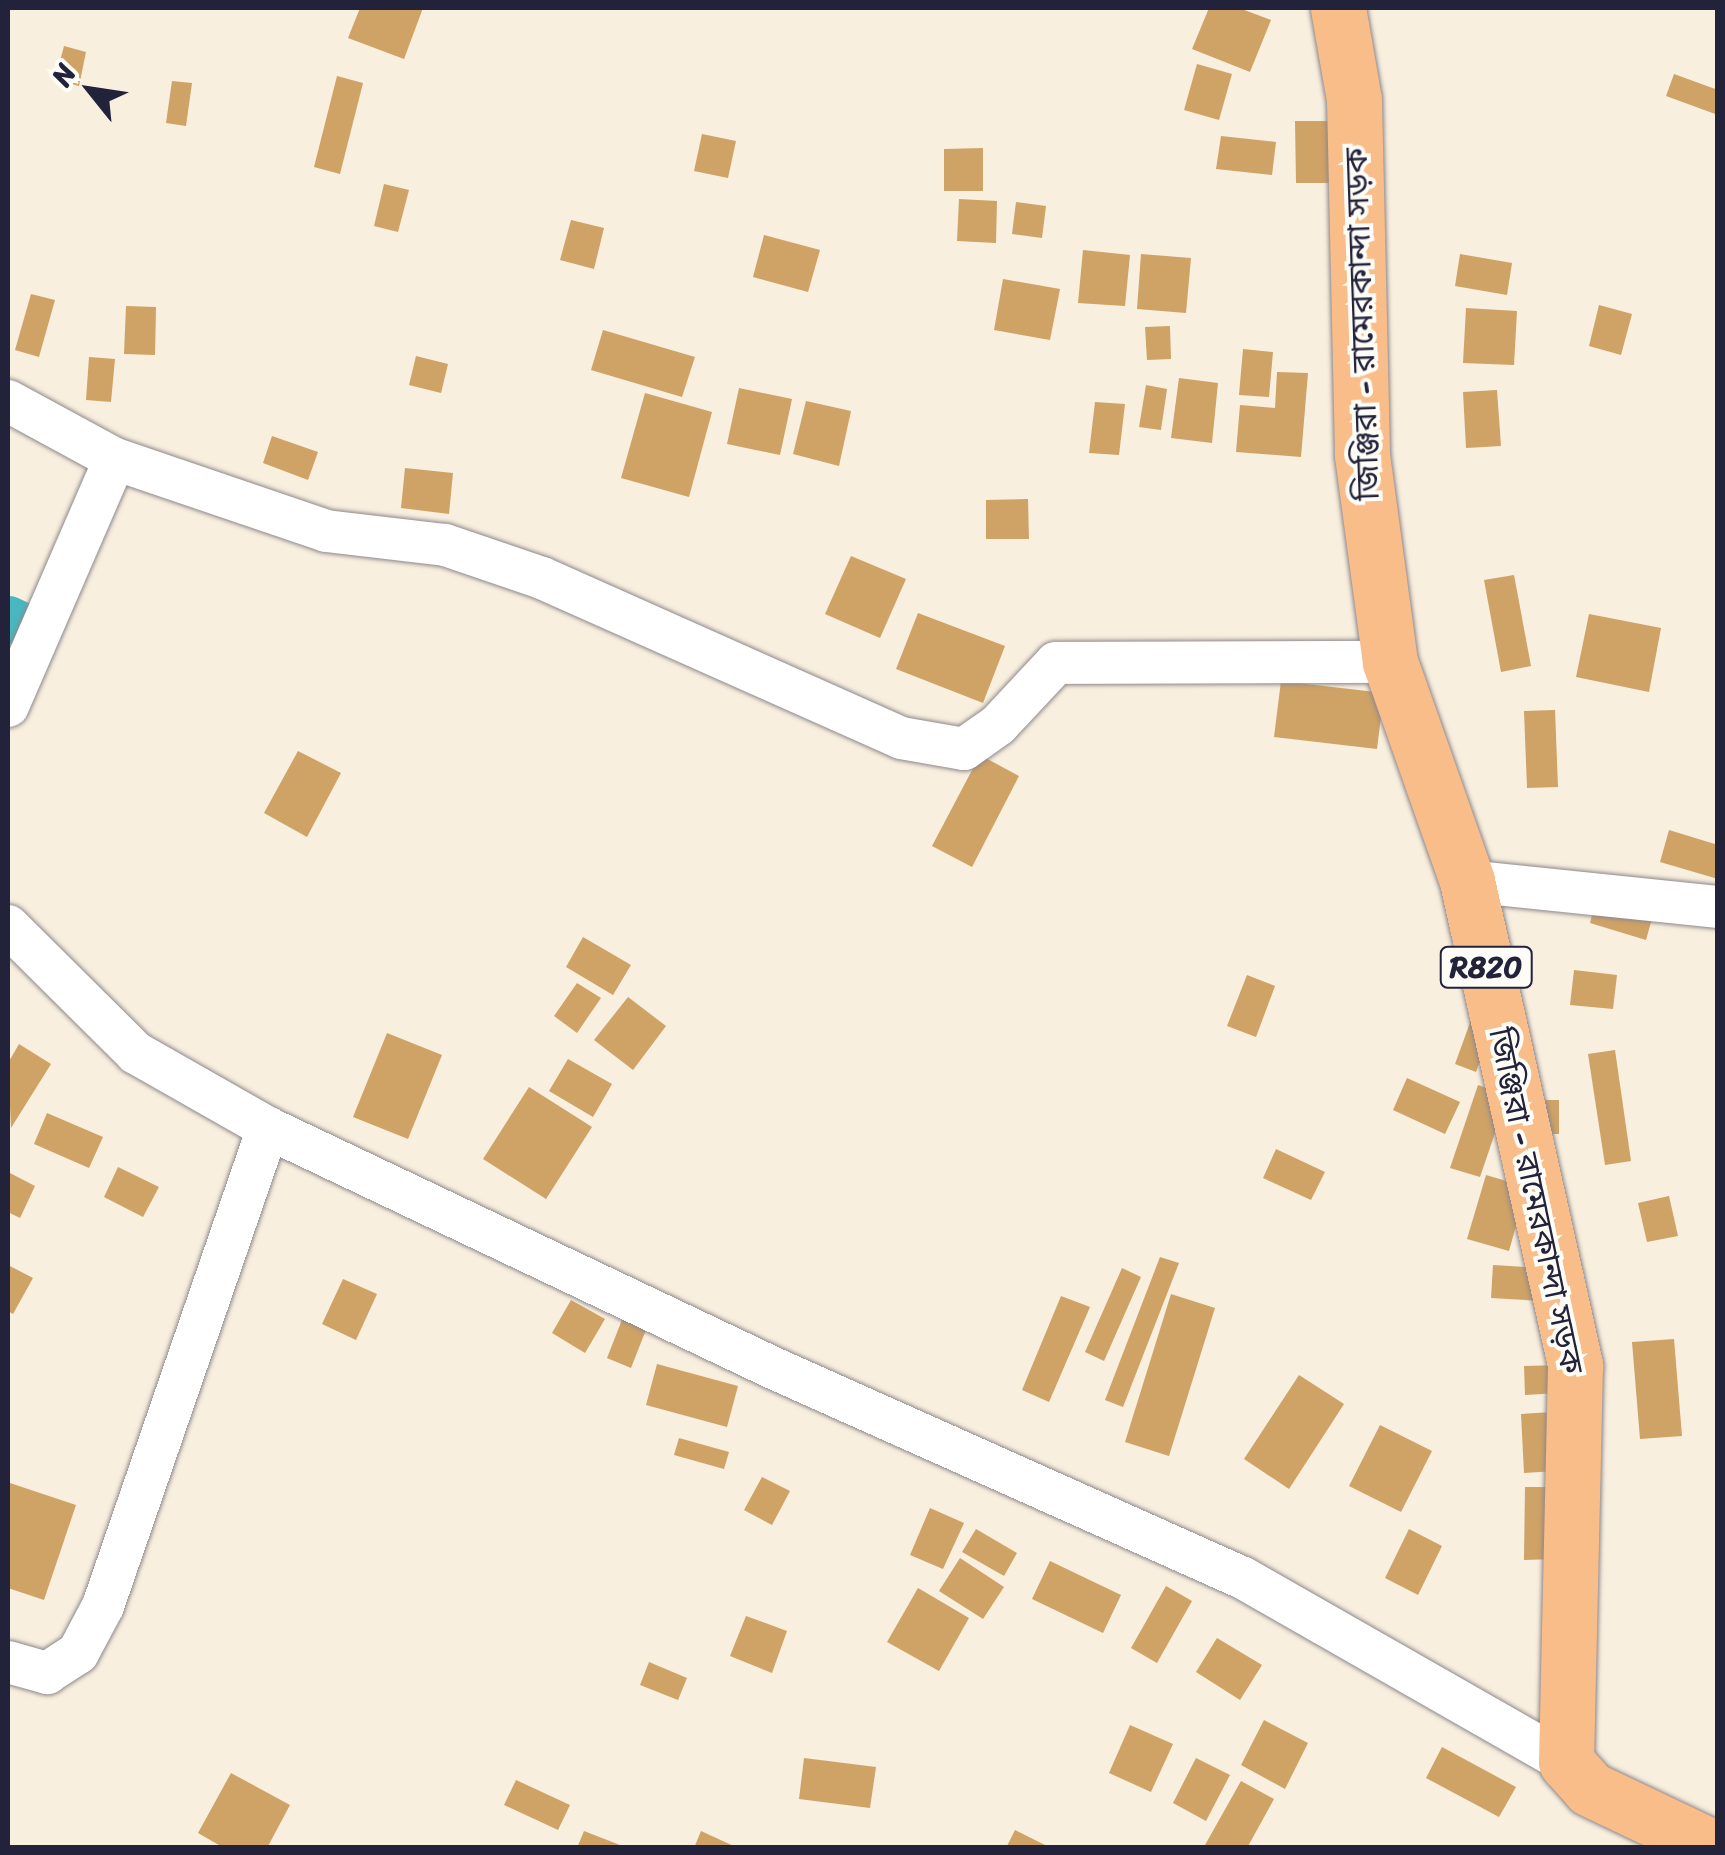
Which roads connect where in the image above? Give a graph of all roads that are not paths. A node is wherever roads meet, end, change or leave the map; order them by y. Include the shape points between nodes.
1 (1338, 8) edge
2 (8, 401) edge
3 (115, 459) junction
4 (1390, 662) junction
5 (8, 706) edge
6 (1467, 881) junction
7 (1718, 907) edge
8 (8, 926) edge
9 (268, 1128) junction
10 (8, 1662) edge
11 (1566, 1762) junction
12 (1632, 1830) edge
13 (1714, 1848) edge

1 - 4 main road, জিঞ্জিরা - রামেরকান্দা সড়ক / R820 via 1354,100 1362,455
2 - 3 street
3 - 4 street via 326,530 445,545 542,578 901,738 964,749 998,725 1056,663
3 - 5 street
4 - 6 main road, জিঞ্জিরা - রামেরকান্দা সড়ক / R820
6 - 7 street
6 - 11 main road, জিঞ্জিরা - রামেরকান্দা সড়ক / R820 via 1574,1366
8 - 9 street via 136,1053
9 - 10 street via 103,1606 78,1653 47,1673
9 - 11 street via 772,1367 1243,1578
11 - 12 main road
12 - 13 main road

